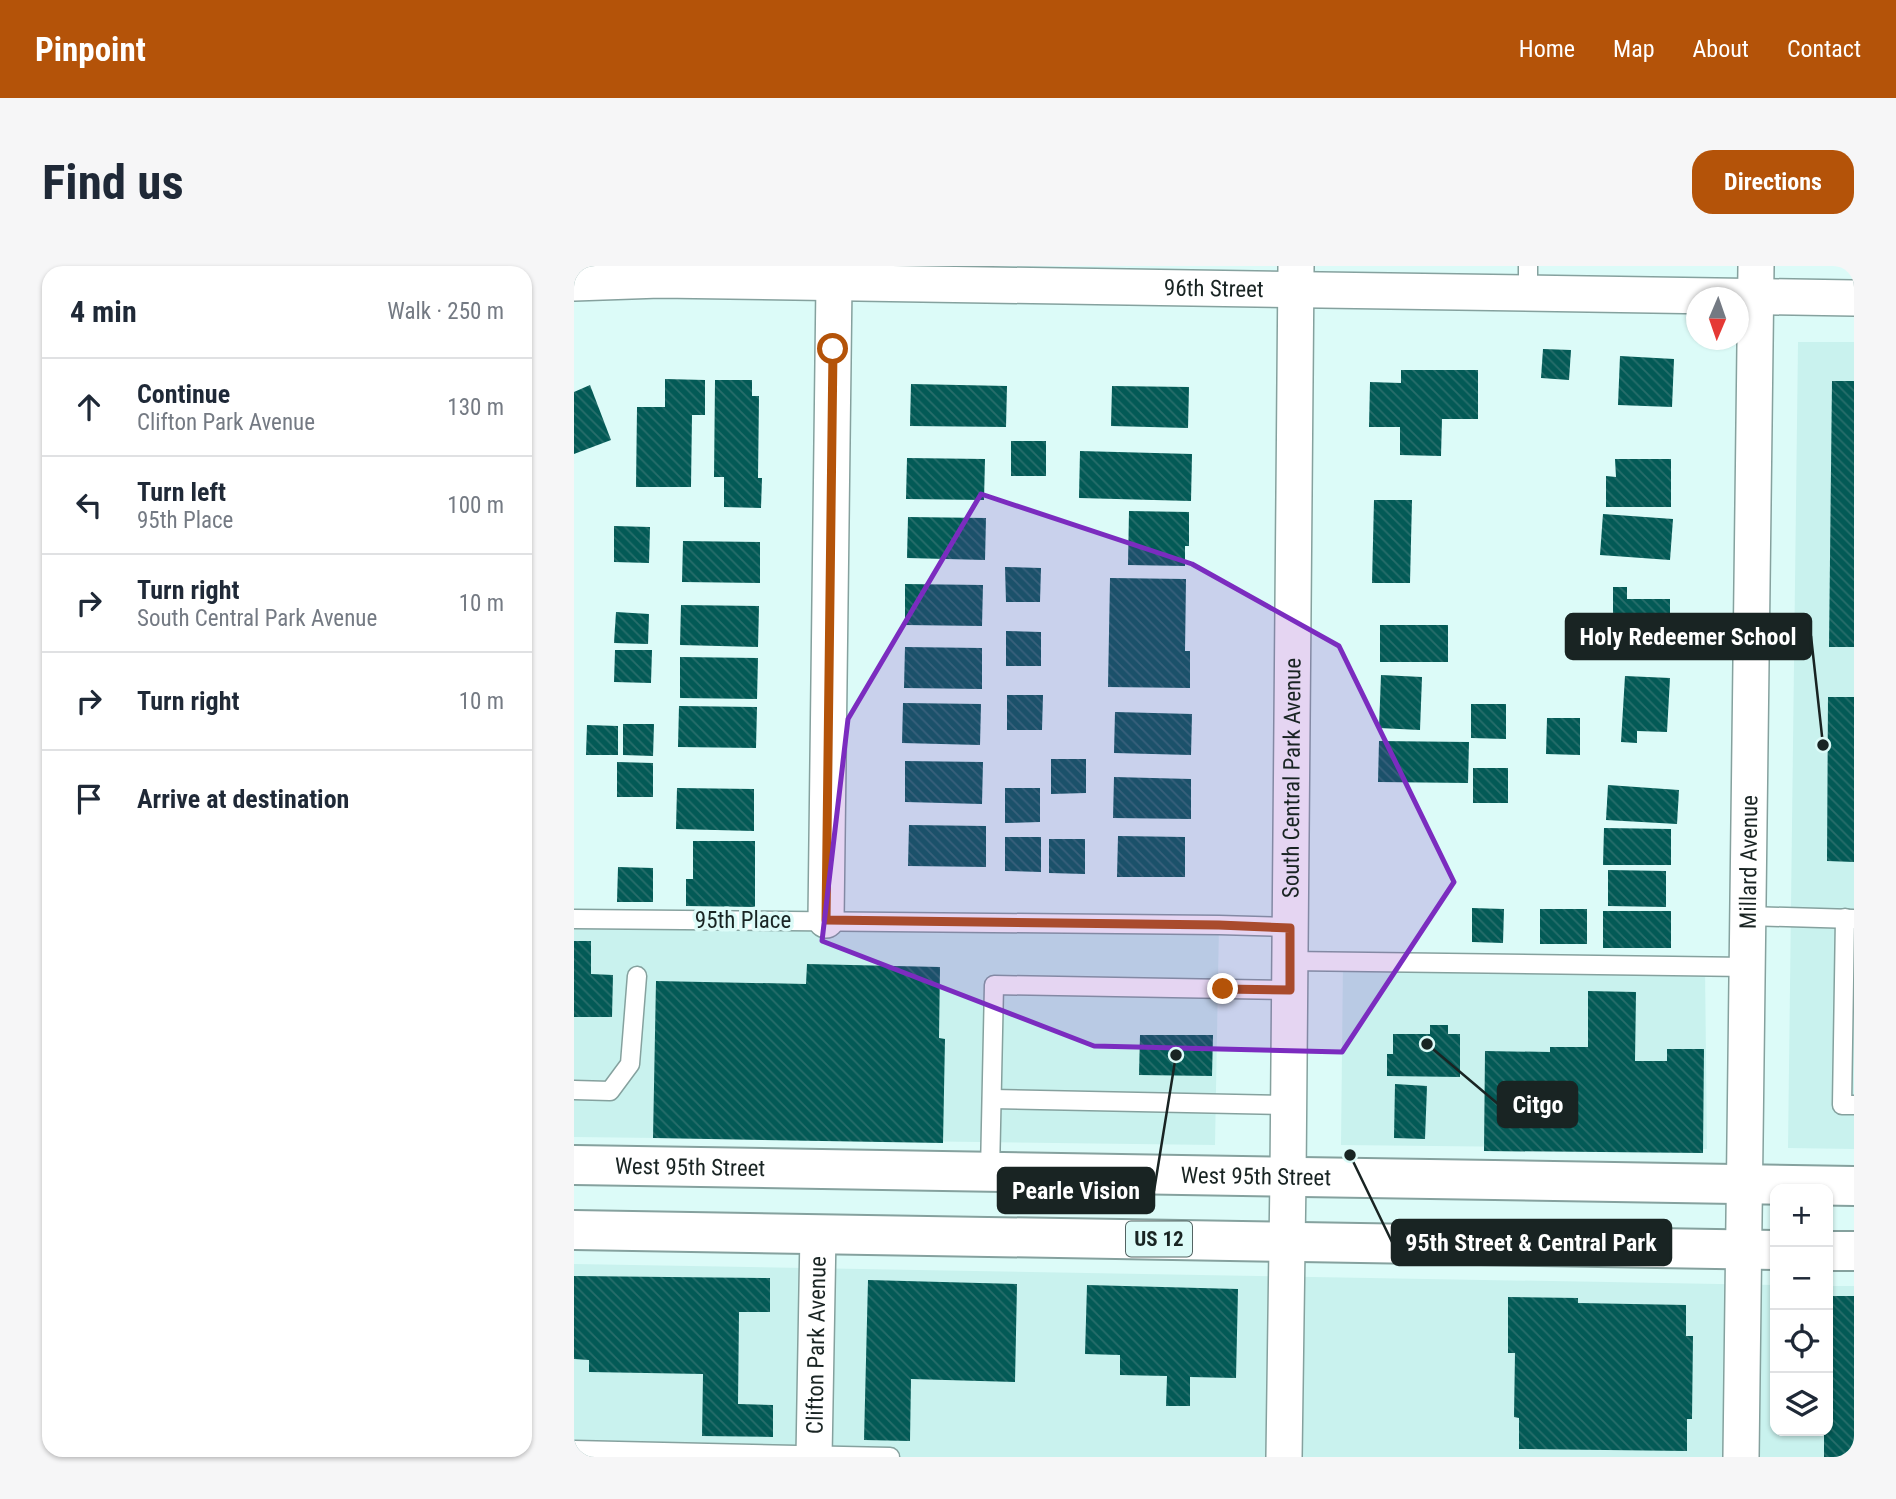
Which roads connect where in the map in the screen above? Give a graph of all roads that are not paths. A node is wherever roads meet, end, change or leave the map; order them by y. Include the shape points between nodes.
1 (1008, 276) edge
2 (1296, 278) edge
3 (1528, 280) edge
4 (1755, 281) edge
5 (574, 283) edge
6 (834, 283) junction
7 (1854, 298) edge
8 (1747, 916) junction
9 (574, 919) edge
10 (1850, 919) edge
11 (826, 920) junction
12 (1290, 960) junction
13 (1747, 967) junction
14 (637, 976) dead end
15 (574, 1090) edge
16 (992, 1099) junction
17 (1289, 1104) junction
18 (1854, 1105) edge
19 (574, 1165) edge
20 (990, 1172) junction
21 (1288, 1177) junction
22 (1744, 1184) junction
23 (1854, 1186) edge
24 (574, 1230) edge
25 (818, 1234) junction
26 (1287, 1241) junction
27 (1759, 1250) edge
28 (1833, 1251) edge
29 (1854, 1251) edge
30 (585, 1453) edge
31 (814, 1456) edge
32 (890, 1457) edge
33 (1284, 1457) edge
34 (1741, 1457) edge

1 - 2 street, 96th Street
1 - 6 street, 96th Street
2 - 3 street, 96th Street
2 - 12 street, South Central Park Avenue
3 - 4 street, 96th Street
4 - 7 street, 96th Street
4 - 8 street, Millard Avenue
5 - 6 street, 96th Street
6 - 11 street
8 - 10 lane
8 - 13 street, Millard Avenue
9 - 11 lane, 95th Place
10 - 18 lane via 1842,1105
11 - 12 lane, 95th Place via 1219,925
12 - 13 lane
12 - 16 lane via 994,985
12 - 17 street, South Central Park Avenue
13 - 22 street, Millard Avenue
14 - 15 lane via 630,1064 610,1091
16 - 17 lane
16 - 20 lane
17 - 21 street, South Central Park Avenue
19 - 20 main road, West 95th Street
20 - 21 main road, West 95th Street
21 - 22 main road, West 95th Street
21 - 26 street, South Central Park Avenue
22 - 23 main road, West 95th Street
22 - 27 street, Millard Avenue
24 - 25 main road, US 12
25 - 26 main road, US 12
25 - 31 street, Clifton Park Avenue
26 - 27 main road, US 12
26 - 33 street, South Central Park Avenue
27 - 34 street, Millard Avenue
28 - 29 main road
30 - 31 lane
31 - 32 lane

